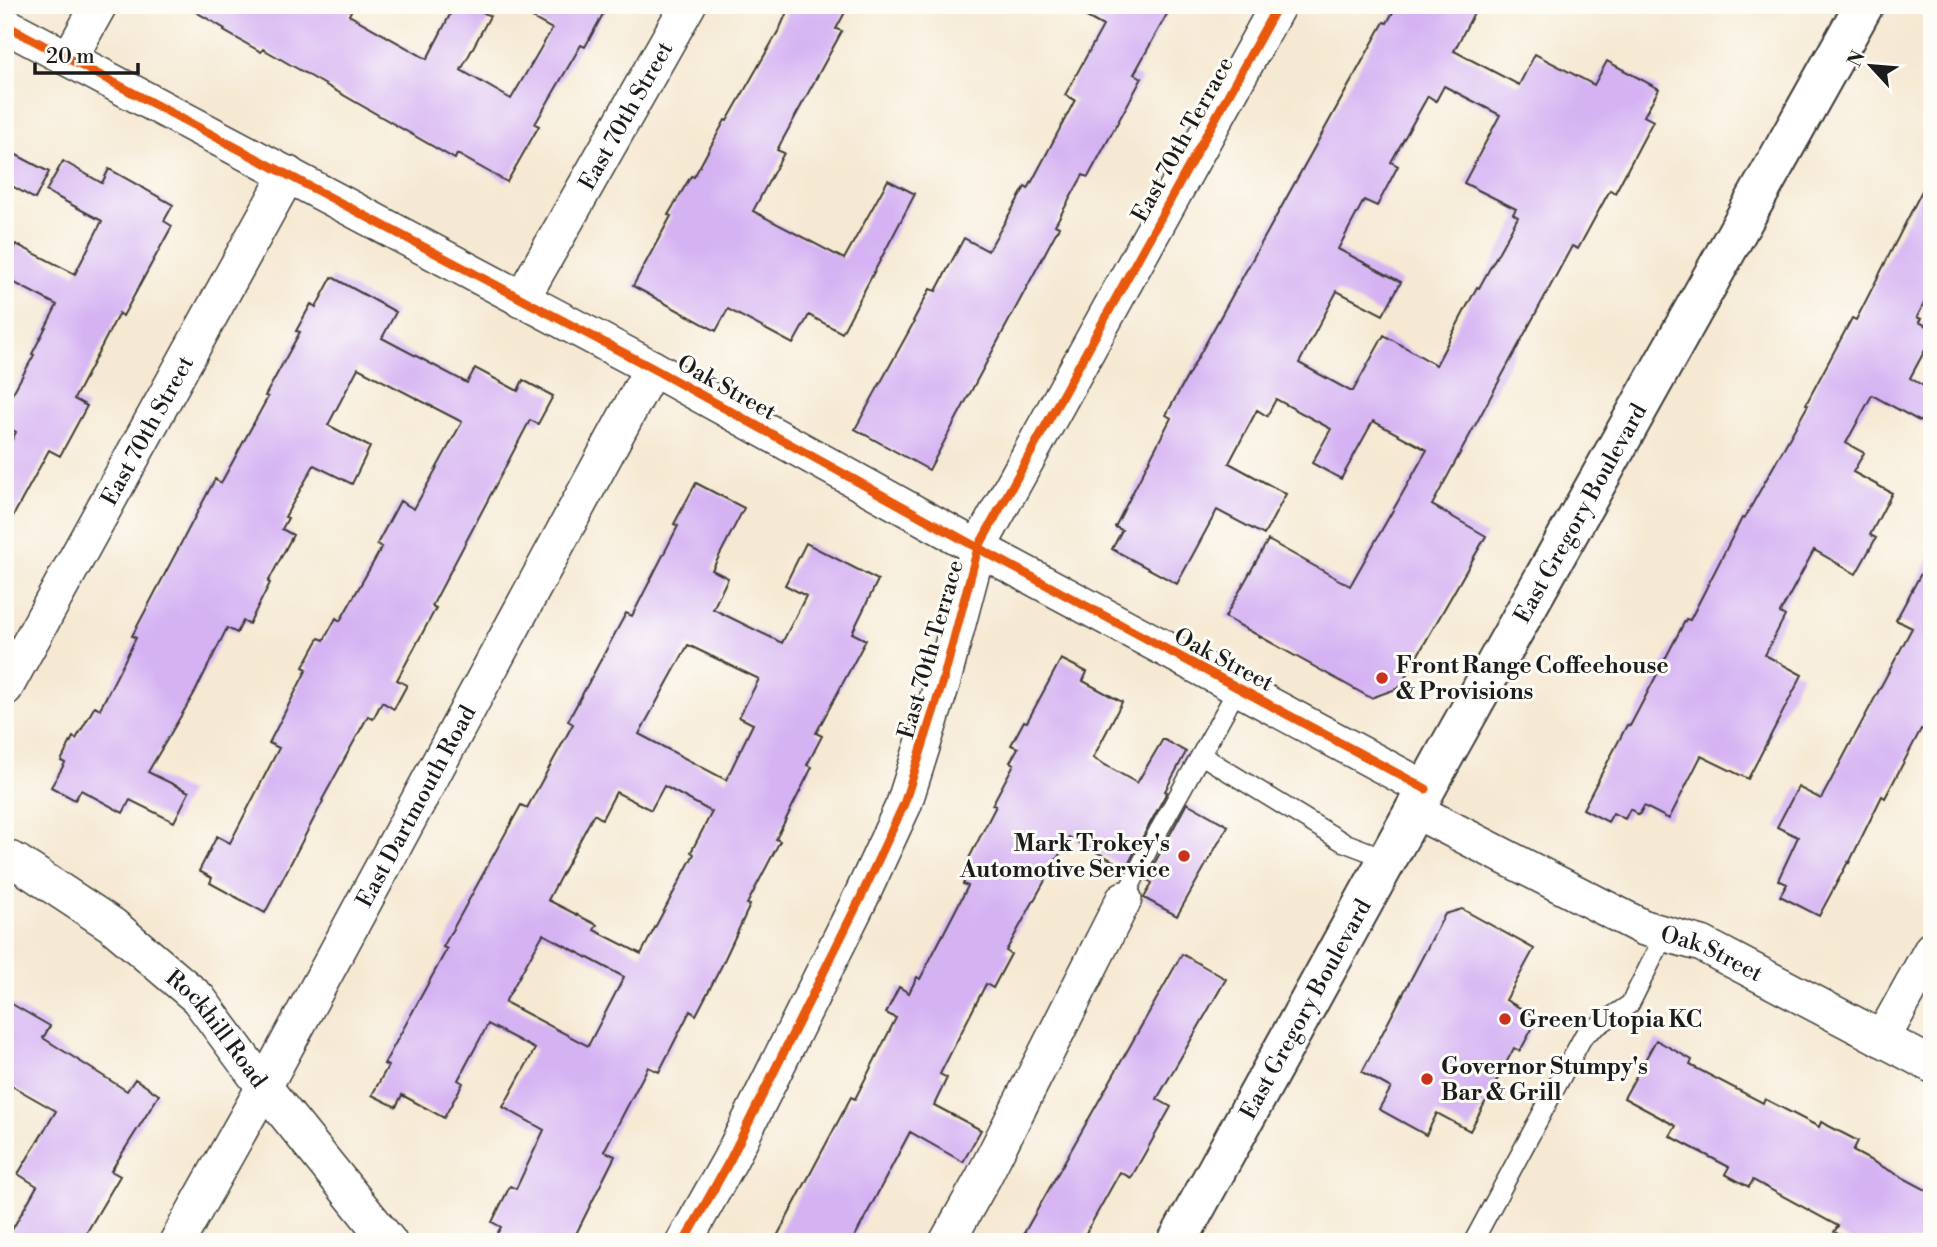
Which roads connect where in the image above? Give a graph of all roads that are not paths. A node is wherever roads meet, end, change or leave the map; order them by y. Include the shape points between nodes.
1 (99, 5) edge
2 (688, 5) edge
3 (1278, 5) edge
4 (1864, 5) edge
5 (5, 25) edge
6 (69, 59) junction
7 (288, 174) junction
8 (522, 300) junction
9 (652, 368) junction
10 (978, 548) junction
11 (5, 688) edge
12 (1238, 688) junction
13 (1201, 755) junction
14 (1420, 799) junction
15 (5, 857) edge
16 (1388, 859) junction
17 (1124, 899) joint
18 (1665, 934) junction
19 (1932, 949) edge
20 (1882, 1039) junction
21 (1932, 1065) edge
22 (264, 1087) junction
23 (1186, 1239) edge
24 (177, 1242) edge
25 (389, 1242) edge
26 (684, 1242) edge
27 (947, 1242) edge
28 (1473, 1242) edge

1 - 6 street
2 - 8 street, East 70th Street
3 - 10 street, East 70th Terrace
4 - 14 main road, East Gregory Boulevard
5 - 6 street, Oak Street
6 - 7 street, Oak Street
7 - 8 street, Oak Street
7 - 11 street, East 70th Street
8 - 9 street, Oak Street
9 - 10 street, Oak Street
9 - 22 street, East Dartmouth Road
10 - 12 street, Oak Street
10 - 26 street, East 70th Terrace via 904,804 730,1160
12 - 13 lane
12 - 14 street, Oak Street
13 - 16 lane via 1343,842
13 - 17 lane
14 - 16 main road, East Gregory Boulevard
14 - 18 street, Oak Street via 1644,928
15 - 22 street, Rockhill Road via 112,925 198,999
16 - 23 main road, East Gregory Boulevard
17 - 27 street
18 - 20 street, Oak Street via 1702,944
18 - 28 lane via 1630,1004 1584,1035
19 - 20 street
20 - 21 street, Oak Street
22 - 24 street, East Dartmouth Road
22 - 25 street, Rockhill Road

